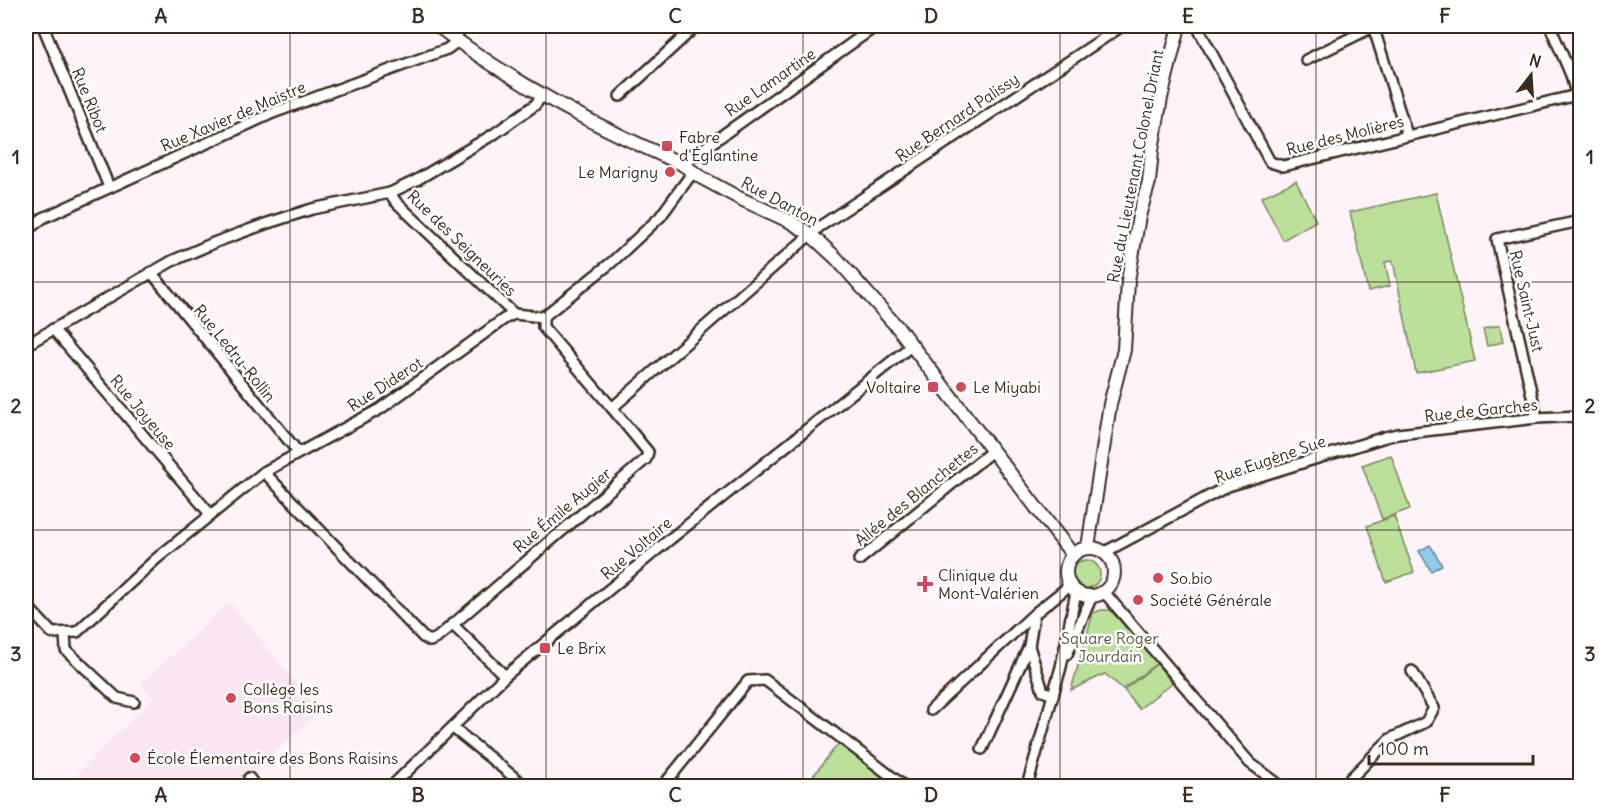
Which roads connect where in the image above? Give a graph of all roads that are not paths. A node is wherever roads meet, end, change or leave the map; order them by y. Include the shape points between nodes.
1 (43, 26) edge
2 (438, 26) edge
3 (696, 26) edge
4 (876, 26) edge
5 (1122, 26) edge
6 (1179, 26) edge
7 (1197, 26) edge
8 (1373, 26) edge
9 (1550, 26) edge
10 (458, 41) junction
11 (1306, 60) dead end
12 (1577, 95) junction
13 (542, 96) junction
14 (620, 96) dead end
15 (1581, 109) edge
16 (1407, 135) junction
17 (682, 164) junction
18 (693, 172) junction
19 (108, 187) junction
20 (390, 193) junction
21 (1581, 221) edge
22 (26, 231) edge
23 (810, 234) junction
24 (151, 272) junction
25 (514, 314) junction
26 (543, 317) junction
27 (54, 328) junction
28 (26, 345) edge
29 (910, 346) junction
30 (612, 408) junction
31 (1581, 416) edge
32 (1537, 418) junction
33 (1385, 437) joint
34 (992, 451) junction
35 (297, 452) junction
36 (264, 472) junction
37 (210, 514) junction
38 (1088, 547) junction
39 (1105, 552) junction
40 (1072, 554) junction
41 (859, 560) dead end
42 (1073, 589) junction
43 (1098, 594) junction
44 (27, 610) edge
45 (1034, 614) junction
46 (452, 624) junction
47 (65, 634) junction
48 (1029, 646) junction
49 (1061, 667) junction
50 (1412, 671) dead end
51 (506, 676) junction
52 (1053, 695) junction
53 (134, 702) dead end
54 (931, 710) dead end
55 (453, 728) junction
56 (982, 749) dead end
57 (392, 786) edge
58 (525, 786) edge
59 (663, 786) edge
60 (904, 786) edge
61 (1028, 786) edge
62 (1281, 786) edge
63 (1343, 786) edge

1 - 19 street, Rue Ribot
2 - 10 street, Rue Danton
3 - 14 street
4 - 17 street, Rue Lamartine
5 - 23 street, Rue Bernard Palissy
6 - 38 street, Rue du Lieutenant Colonel Driant via 1139,216 1128,281 1124,350 1110,404
7 - 16 street, Rue des Molières via 1270,162 1291,165
8 - 11 street
8 - 16 street
9 - 12 street
10 - 13 street, Rue Danton
10 - 19 street, Rue Xavier de Maistre via 447,49 273,112
12 - 15 street
12 - 16 street, Rue des Molières
13 - 17 street, Rue Danton
13 - 20 street via 536,105 494,134
17 - 18 street, Rue Danton
18 - 23 street, Rue Danton
18 - 26 street via 660,217 612,262
19 - 22 street, Rue Xavier de Maistre via 42,218
20 - 24 street via 312,209 268,223
20 - 25 street, Rue des Seigneuries
21 - 32 street, Rue Saint-Just via 1497,239
23 - 29 street, Rue Danton via 860,284
23 - 30 street
24 - 27 street
24 - 35 street, Rue Ledru-Rollin
25 - 26 street
25 - 35 street, Rue Diderot via 380,409
26 - 30 street via 543,327
27 - 28 street
27 - 37 street, Rue Joyeuse
29 - 34 street, Rue Danton
29 - 51 street, Rue Voltaire
30 - 46 street, Rue Émile Augier via 648,452 646,459
31 - 32 street, Rue de Garches
32 - 33 street, Rue de Garches
33 - 39 street, Rue Eugène Sue via 1228,486
34 - 40 street, Rue Danton
34 - 41 street, Allée des Blanchettes
35 - 36 street, Rue Diderot
36 - 37 street, Rue Diderot
36 - 46 street, Rue Émile Augier via 423,637 430,641 437,638
37 - 47 street, Rue Diderot via 77,632
38 - 39 street
38 - 40 street
39 - 43 street via 1114,572 1111,584
40 - 42 street via 1065,569
42 - 43 street
42 - 45 street
42 - 49 street
43 - 49 street
43 - 62 street via 1250,763
44 - 47 street via 52,633
45 - 48 street
45 - 54 street
46 - 51 street
47 - 53 street via 66,650 117,698
48 - 52 street via 1044,691
48 - 56 street
49 - 52 street
50 - 63 street via 1434,708 1426,722 1390,739
51 - 55 street, Rue Voltaire
52 - 61 street
55 - 57 street, Rue Voltaire
55 - 58 street
59 - 60 street via 748,681 765,680

